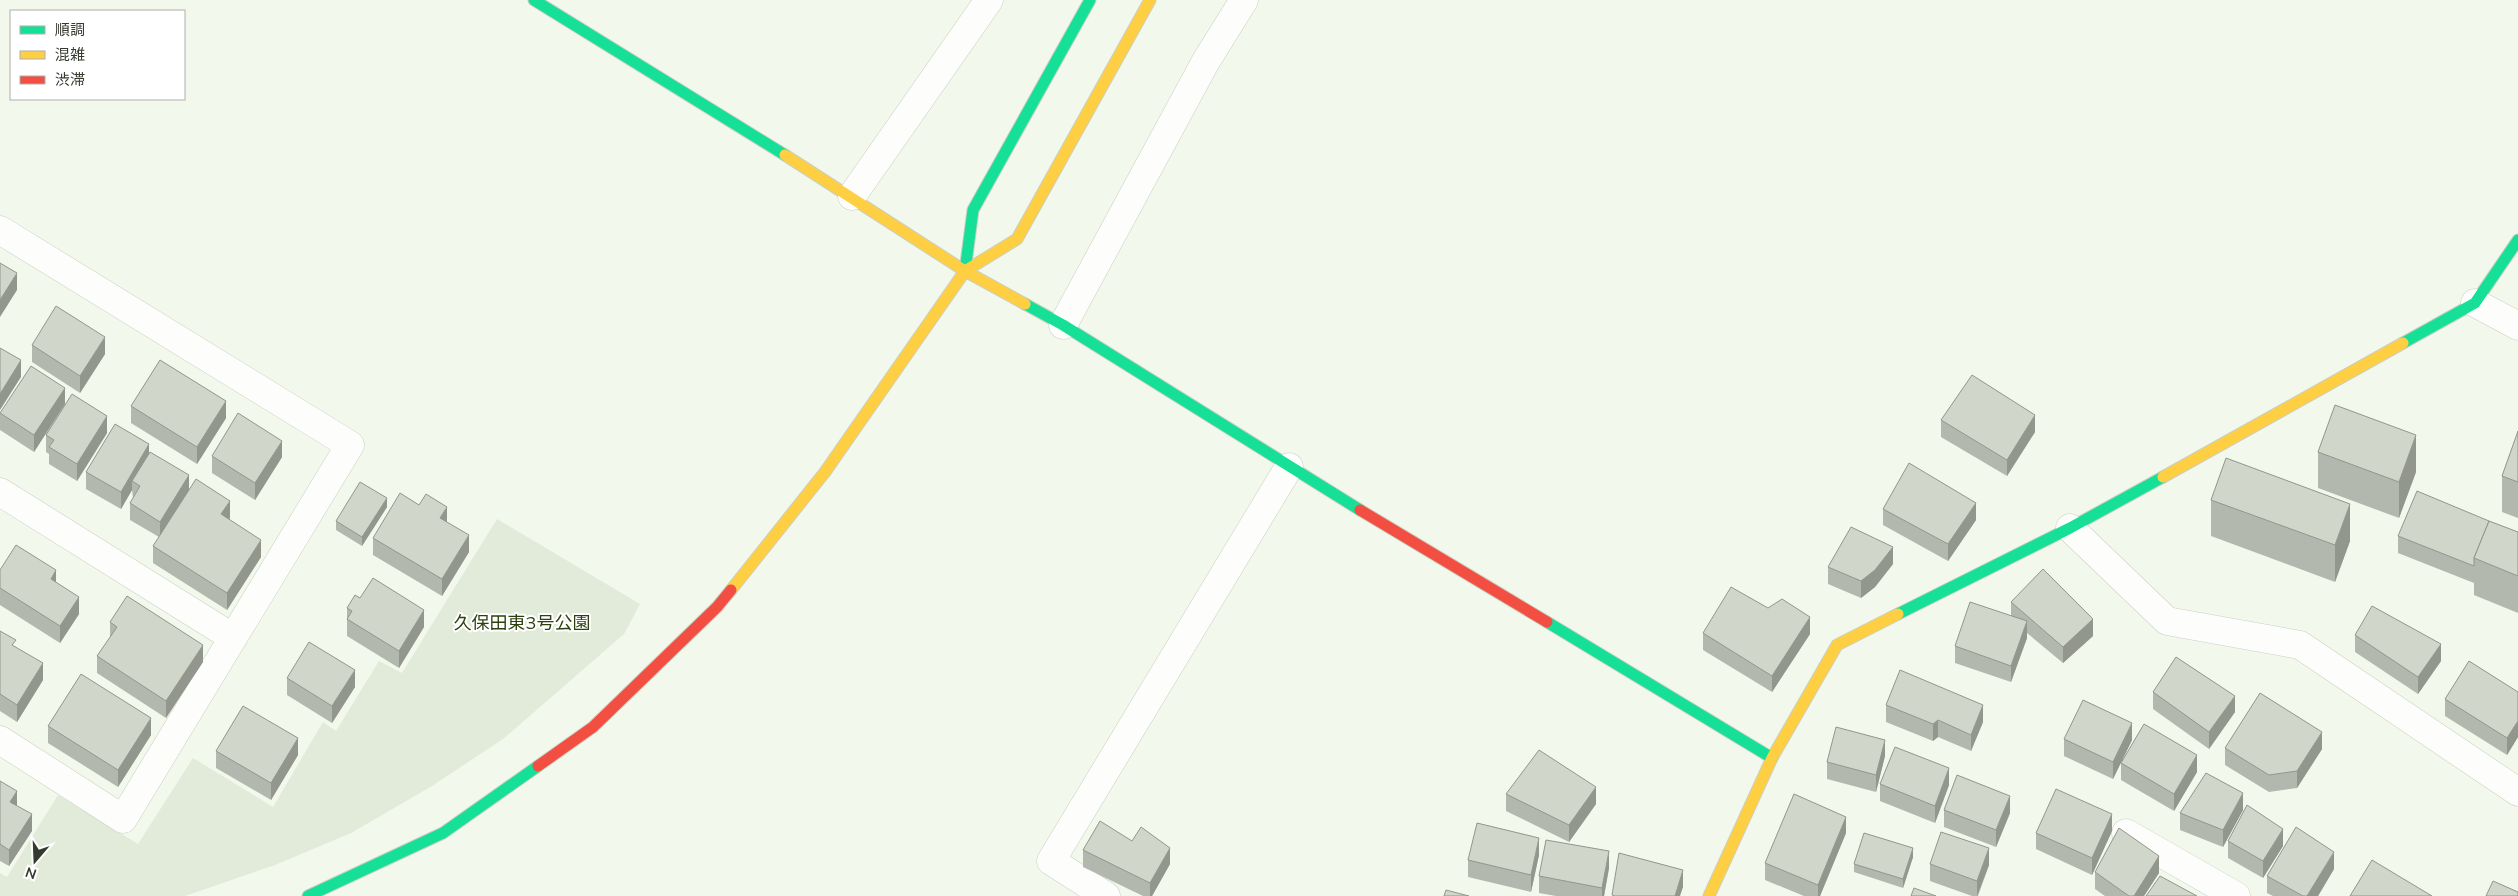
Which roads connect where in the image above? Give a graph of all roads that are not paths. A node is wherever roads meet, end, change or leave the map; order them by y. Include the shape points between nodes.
1 (534, 0) edge
2 (989, 0) edge
3 (1090, 0) edge
4 (1150, 0) edge
5 (1244, 0) edge
6 (852, 196) junction
7 (0, 230) edge
8 (2518, 240) edge
9 (965, 271) junction
10 (2475, 303) junction
11 (1063, 325) junction
12 (2518, 326) edge
13 (1289, 467) junction
14 (0, 492) edge
15 (2070, 528) junction
16 (232, 637) junction
17 (0, 740) edge
18 (1772, 758) junction
19 (2518, 792) edge
20 (2126, 833) edge
21 (308, 896) edge
22 (1106, 896) edge
23 (1709, 896) edge
24 (2236, 896) edge

1 - 6 main road
2 - 6 street
3 - 9 main road via 974,210
4 - 9 main road via 1017,239
5 - 11 street via 1206,61
6 - 9 main road
7 - 16 street via 350,445
8 - 10 main road
9 - 11 main road
9 - 21 main road via 825,472 717,606 593,727 444,833
10 - 12 street
10 - 15 main road
11 - 13 main road
13 - 18 main road
13 - 22 street via 1051,861
14 - 16 street
15 - 18 main road via 1837,645
15 - 19 street via 2167,621 2300,644
16 - 17 street via 123,819
18 - 23 main road
20 - 24 street

